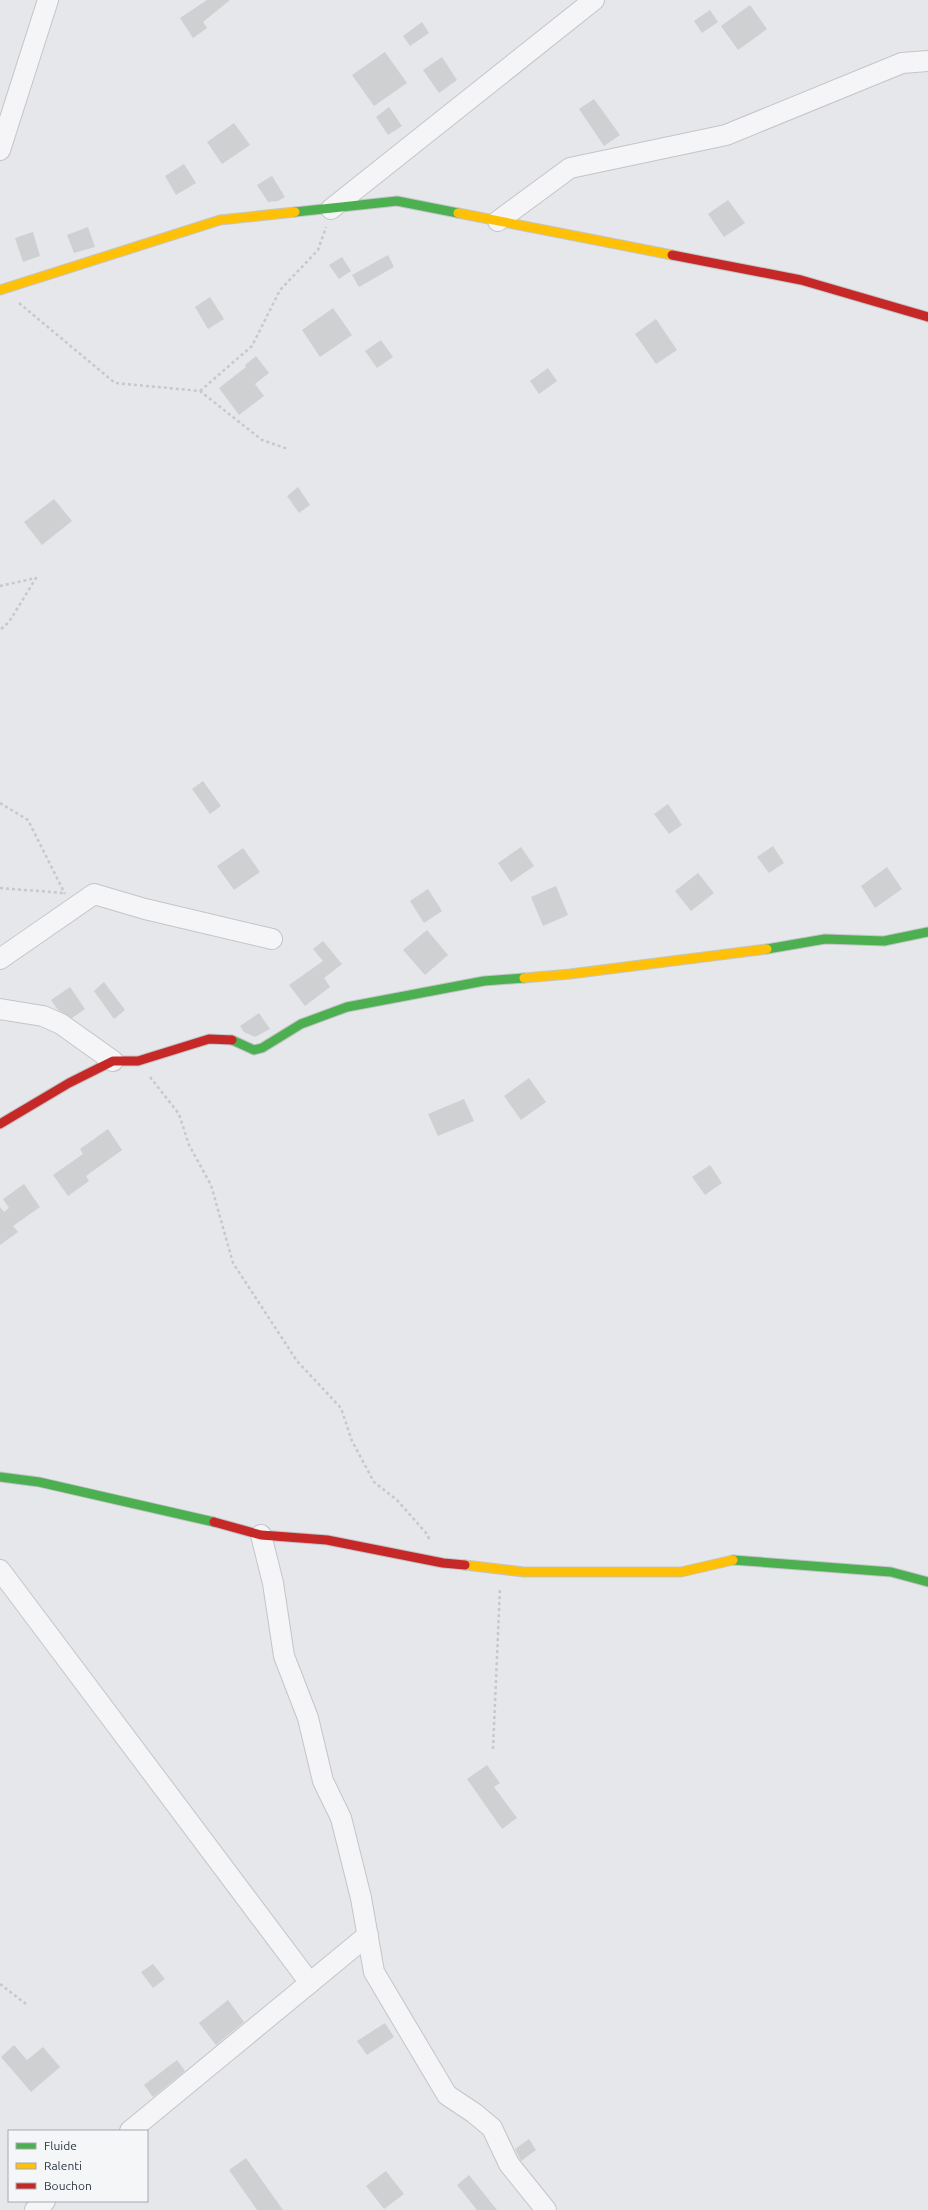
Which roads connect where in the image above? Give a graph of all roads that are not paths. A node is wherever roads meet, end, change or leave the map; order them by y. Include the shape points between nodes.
1 (48, 0) edge
2 (594, 0) edge
3 (928, 61) edge
4 (0, 150) edge
5 (331, 209) junction
6 (498, 221) junction
7 (1, 289) edge
8 (928, 317) edge
9 (928, 932) edge
10 (272, 938) dead end
11 (0, 959) edge
12 (0, 1009) edge
13 (113, 1061) junction
14 (0, 1124) edge
15 (0, 1477) edge
16 (261, 1535) junction
17 (0, 1570) edge
18 (928, 1582) edge
19 (368, 1935) junction
20 (310, 1983) junction
21 (131, 2130) edge
22 (44, 2202) edge
23 (34, 2210) edge
24 (546, 2210) edge

1 - 4 street
2 - 5 street
3 - 6 street via 902,63 726,135 570,168
5 - 6 street via 397,201
5 - 7 street via 220,220
6 - 8 street via 801,280
9 - 13 street via 884,941 825,938 744,953 484,982 347,1007 301,1024 262,1048 254,1050 230,1039 209,1039 138,1061
10 - 11 street via 144,909 94,894 70,900
12 - 13 street via 43,1016 61,1024
13 - 14 street via 69,1083
15 - 16 street via 38,1482 188,1515
16 - 18 street via 326,1540 440,1562 524,1572 681,1572 736,1560 891,1572
16 - 19 street via 274,1583 284,1656 308,1718 323,1781 341,1818 362,1898
17 - 20 street
19 - 20 street
19 - 24 street via 374,1972 447,2095 492,2128 509,2164
20 - 21 street
22 - 23 street

